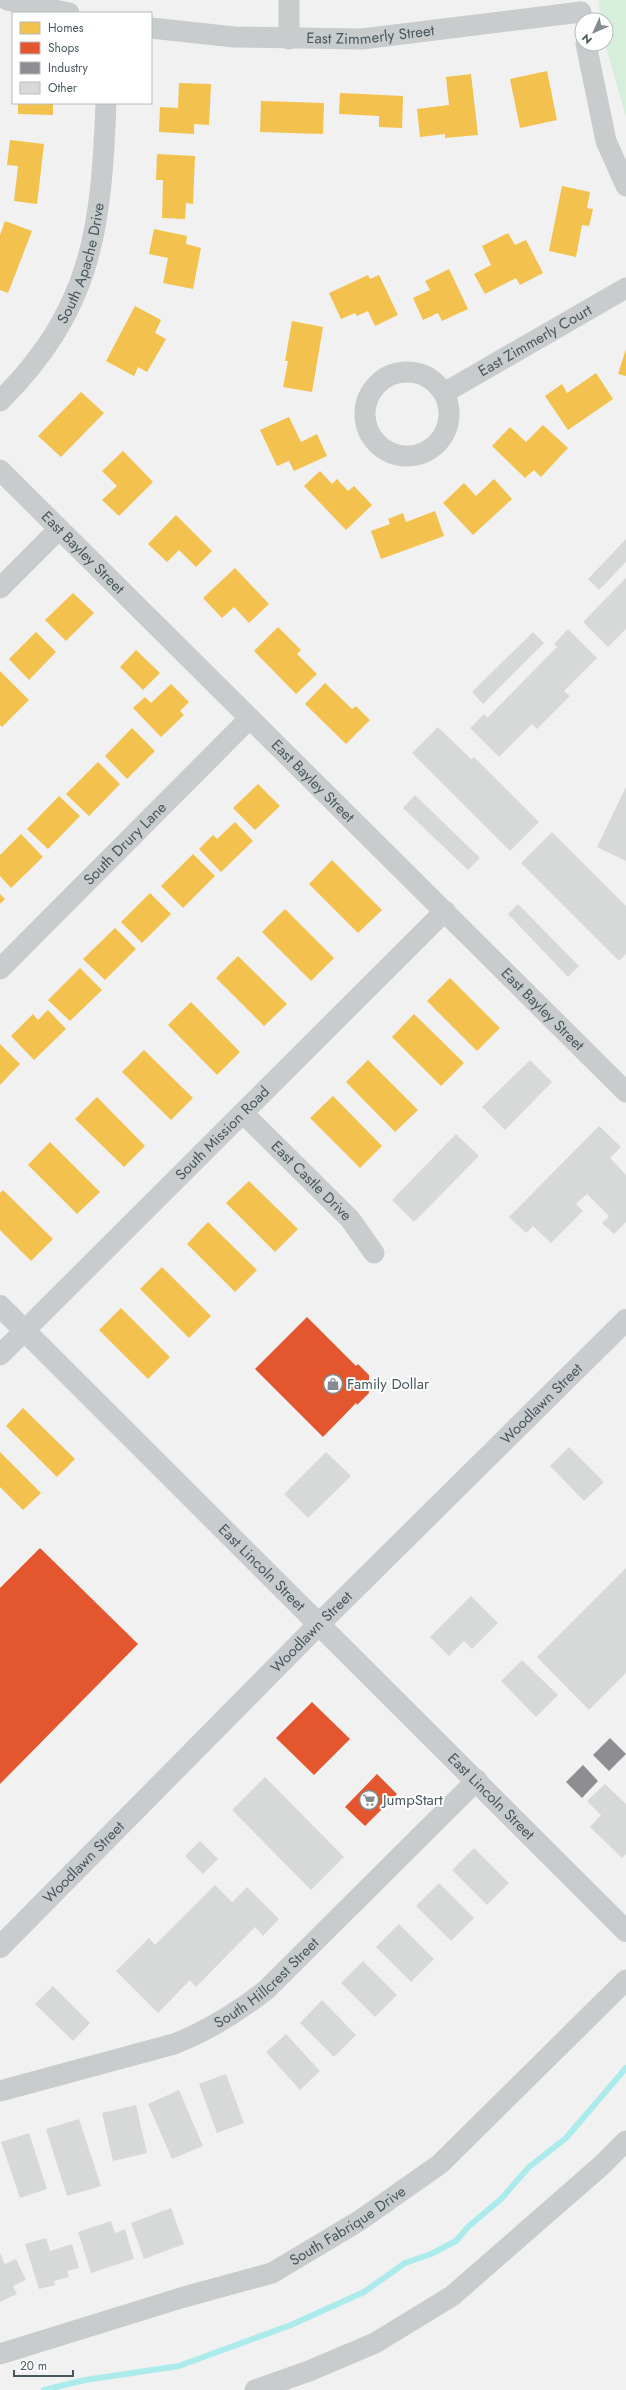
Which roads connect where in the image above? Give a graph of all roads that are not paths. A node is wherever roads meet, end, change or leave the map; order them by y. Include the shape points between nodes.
1 (7, 0) edge
2 (289, 0) edge
3 (581, 11) edge
4 (64, 12) edge
5 (152, 28) edge
6 (289, 39) junction
7 (588, 52) edge
8 (106, 104) edge
9 (626, 186) edge
10 (626, 288) edge
11 (444, 393) junction
12 (0, 401) edge
13 (0, 470) edge
14 (59, 529) junction
15 (0, 588) edge
16 (249, 719) junction
17 (445, 912) junction
18 (0, 969) edge
19 (626, 1092) edge
20 (244, 1114) junction
21 (374, 1253) dead end
22 (0, 1306) edge
23 (626, 1320) edge
24 (24, 1330) junction
25 (0, 1355) edge
26 (320, 1624) junction
27 (477, 1780) junction
28 (626, 1931) edge
29 (0, 1947) edge
30 (626, 1980) edge
31 (0, 2091) edge
32 (626, 2141) edge
33 (0, 2354) edge
34 (264, 2388) edge

1 - 4 street
2 - 6 street
3 - 6 street, East Zimmerly Street via 362,39
5 - 6 street, East Zimmerly Street via 234,37
7 - 9 street via 606,141
8 - 12 street, South Apache Drive via 100,209 90,257 76,296 61,326 41,356
10 - 11 street, East Zimmerly Court
11 - 11 street via 437,384 417,373 408,371 385,377 375,386 368,398 366,425 372,437 382,448 397,455 420,454 432,448 441,439 449,418
13 - 14 street, East Bayley Street
14 - 15 street
14 - 16 street, East Bayley Street
16 - 17 street, East Bayley Street
16 - 18 street, South Drury Lane
17 - 19 street, East Bayley Street
17 - 20 street, South Mission Road
20 - 21 street, East Castle Drive via 350,1219
20 - 24 street, South Mission Road
22 - 24 street, East Lincoln Street
23 - 26 street, Woodlawn Street
24 - 25 street, South Mission Road
24 - 26 street, East Lincoln Street
26 - 27 street, East Lincoln Street
26 - 29 street, Woodlawn Street
27 - 28 street, East Lincoln Street
27 - 31 street, South Hillcrest Street via 250,2003 194,2036 174,2044
30 - 33 street, South Fabrique Drive via 440,2164 359,2221 272,2273
32 - 34 street via 452,2296 375,2343

